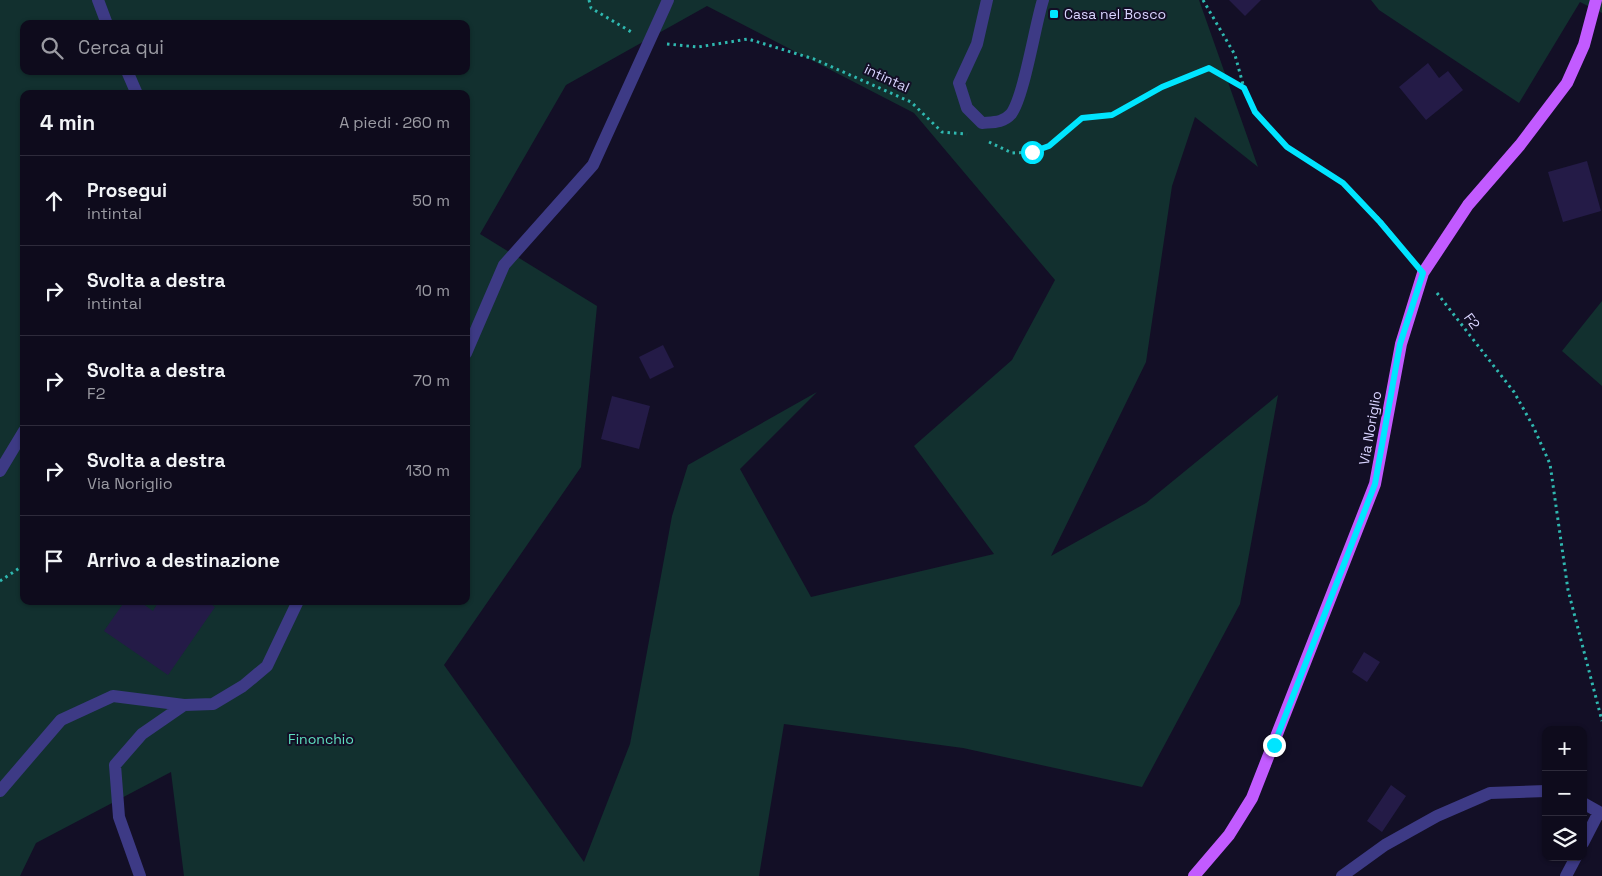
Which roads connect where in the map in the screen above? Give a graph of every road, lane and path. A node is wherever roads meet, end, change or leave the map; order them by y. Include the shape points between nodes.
1 (98, 0) edge
2 (589, 0) edge
3 (668, 0) edge
4 (987, 0) edge
5 (1043, 0) edge
6 (1203, 0) edge
7 (1596, 0) edge
8 (106, 20) edge
9 (648, 41) junction
10 (129, 75) edge
11 (1244, 88) junction
12 (135, 90) edge
13 (976, 135) dead end
14 (983, 139) dead end
15 (1423, 273) junction
16 (470, 344) edge
17 (20, 438) edge
18 (0, 471) edge
19 (20, 568) edge
20 (0, 581) edge
21 (296, 605) edge
22 (184, 705) junction
23 (1602, 721) edge
24 (0, 791) edge
25 (1542, 791) edge
26 (1587, 805) edge
27 (1601, 813) edge
28 (1587, 836) edge
29 (1574, 861) edge
30 (140, 876) edge
31 (1194, 876) edge
32 (1342, 876) edge
33 (1566, 876) edge

1 - 8 street
2 - 9 path, intintal via 591,8
3 - 9 street
4 - 5 street via 978,44 959,83 967,108 982,123 999,122 1010,114 1018,98
6 - 11 path, F2 via 1235,56
7 - 15 main road, Via Noriglio via 1584,45 1567,83 1520,145 1468,205
9 - 13 path, intintal via 698,47 748,39 814,58 911,102 942,132
9 - 16 street via 593,166 504,264
10 - 12 street
11 - 14 path via 1209,68 1162,87 1112,115 1082,118 1049,146 1032,152 1012,153
11 - 15 path, F2 via 1255,112 1287,147 1343,183
15 - 23 path, F2 / F2 via 1514,392 1550,464 1568,590
15 - 31 main road, Via Noriglio via 1400,344 1375,484 1252,798 1229,835
17 - 18 street
19 - 20 path
21 - 22 street via 267,666 243,686 213,704
22 - 24 street via 113,696 61,720
22 - 30 street via 142,734 115,765 118,817
25 - 32 street via 1490,793 1386,845
26 - 27 street
27 - 28 street
29 - 33 street

